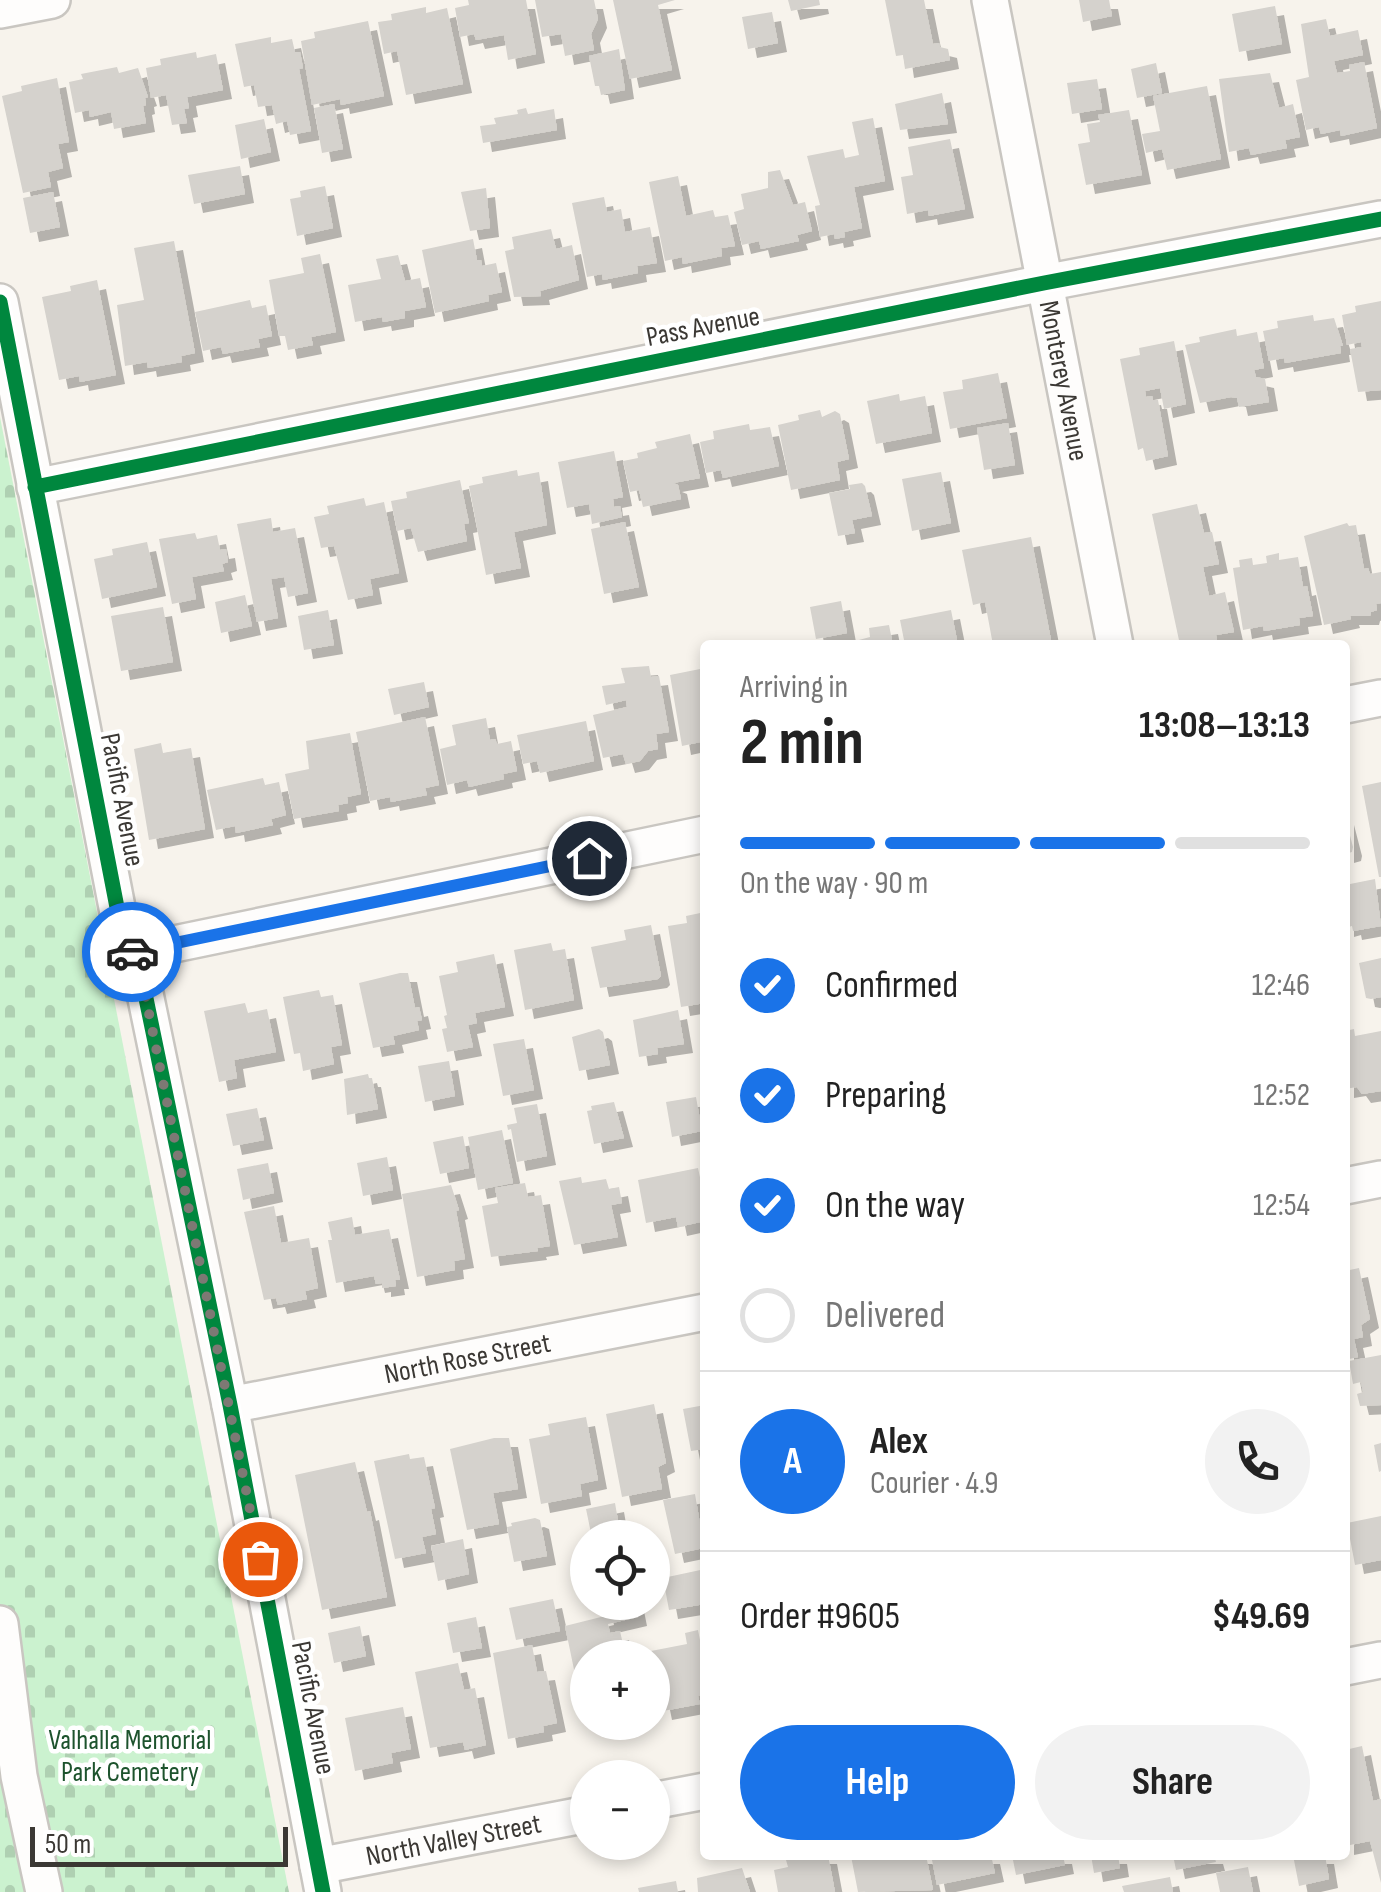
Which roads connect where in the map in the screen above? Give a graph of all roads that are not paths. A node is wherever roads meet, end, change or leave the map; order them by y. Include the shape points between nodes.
1 (52, 0) edge
2 (990, 0) edge
3 (0, 10) edge
4 (1381, 219) edge
5 (1044, 283) junction
6 (0, 302) edge
7 (35, 487) junction
8 (1115, 640) edge
9 (1381, 698) edge
10 (1350, 704) edge
11 (700, 835) edge
12 (126, 954) junction
13 (1381, 1179) edge
14 (1350, 1185) edge
15 (700, 1313) edge
16 (230, 1405) junction
17 (0, 1624) edge
18 (1381, 1660) edge
19 (1350, 1666) edge
20 (700, 1792) edge
21 (670, 1798) edge
22 (570, 1818) edge
23 (320, 1879) edge
24 (44, 1892) edge

1 - 3 street
2 - 5 street, Monterey Avenue
4 - 5 street, Pass Avenue
5 - 7 street, Pass Avenue
5 - 8 street, Monterey Avenue
6 - 7 street, Pacific Avenue
7 - 12 street, Pacific Avenue
9 - 10 street
11 - 12 street
12 - 16 street, Pacific Avenue via 142,979
13 - 14 street
15 - 16 street, North Rose Street
16 - 23 street, Pacific Avenue
17 - 24 street via 19,1776
18 - 19 street
20 - 21 street
22 - 23 street, North Valley Street

